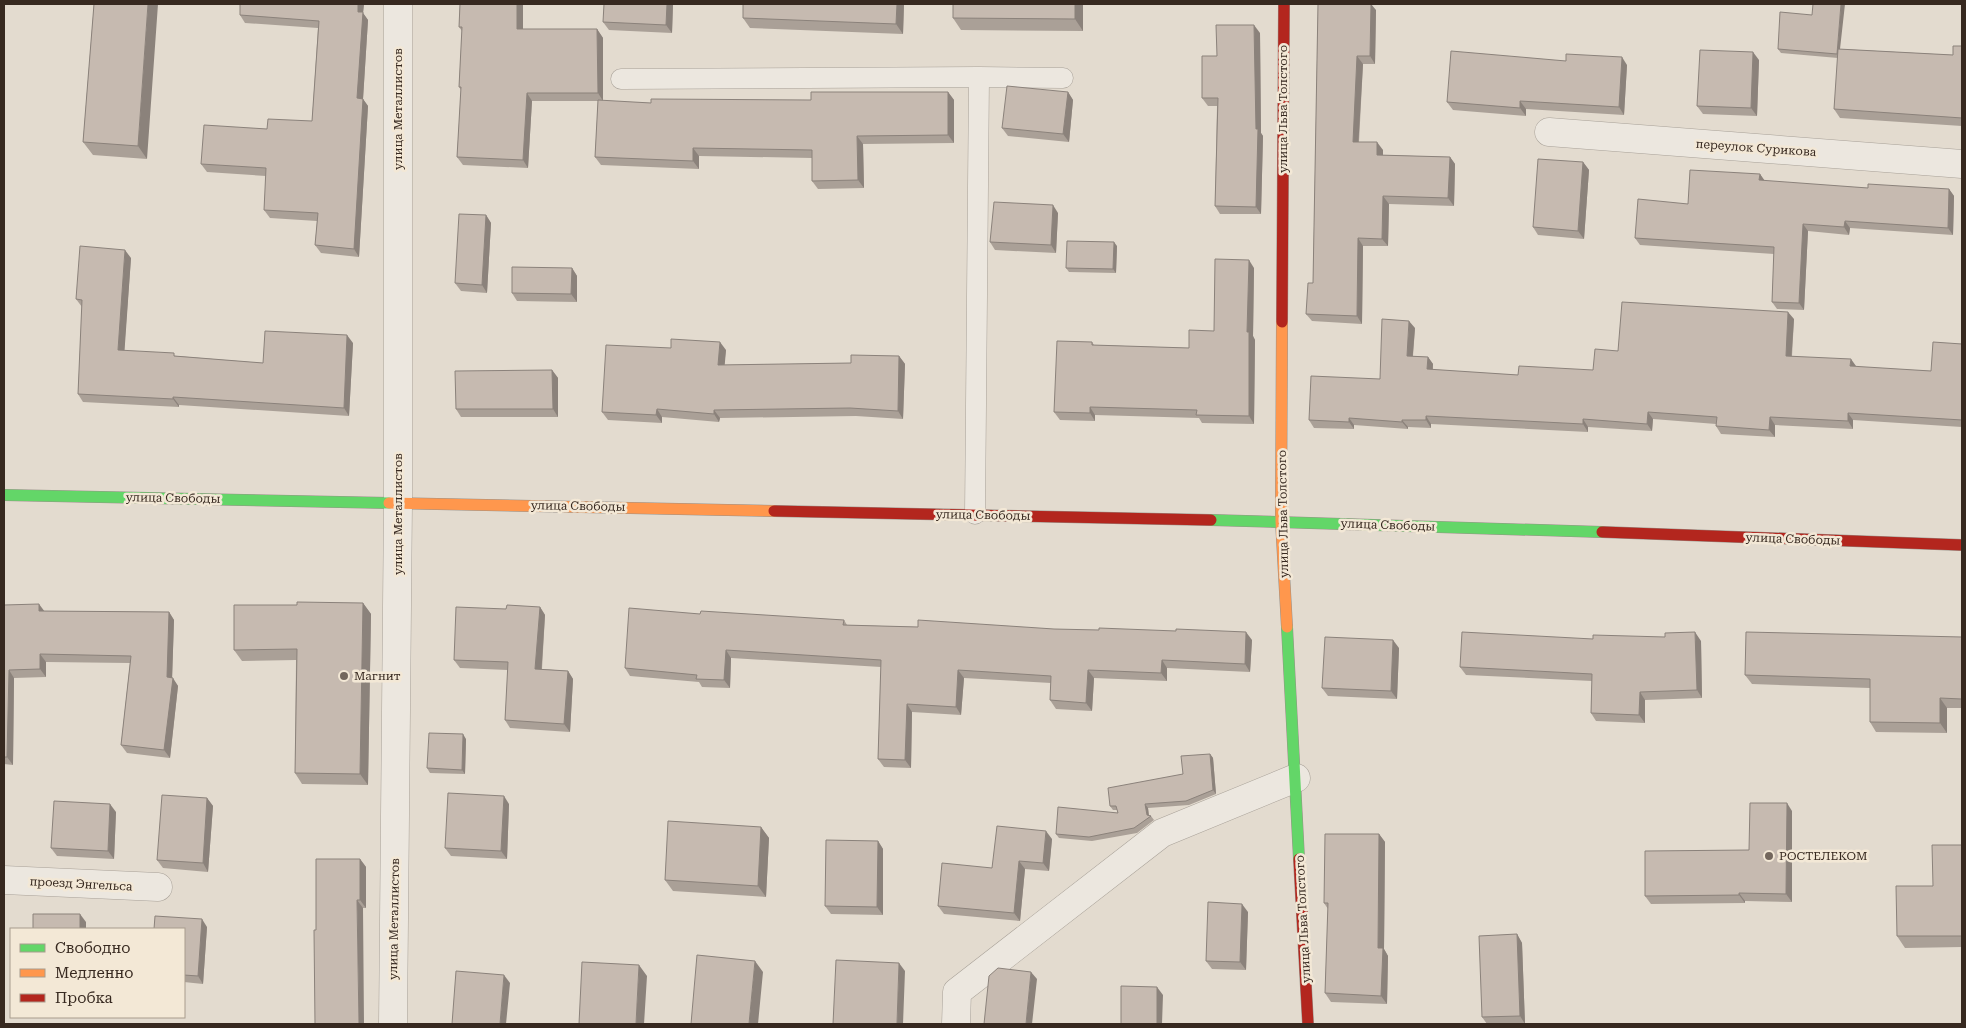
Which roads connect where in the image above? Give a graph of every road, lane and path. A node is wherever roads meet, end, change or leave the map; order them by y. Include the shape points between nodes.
1 (398, 4) edge
2 (1284, 4) edge
3 (979, 77) junction
4 (1063, 78) dead end
5 (622, 79) dead end
6 (1549, 132) dead end
7 (1962, 164) edge
8 (4, 495) edge
9 (398, 502) junction
10 (975, 514) junction
11 (1282, 521) junction
12 (1962, 545) edge
13 (1296, 778) junction
14 (4, 880) edge
15 (158, 888) dead end
16 (393, 1024) edge
17 (956, 1024) edge
18 (1308, 1024) edge

1 - 9 street, улица Металлистов
2 - 11 street, улица Льва Толстого
3 - 4 lane
3 - 5 lane
3 - 10 lane
6 - 7 street, переулок Сурикова
8 - 9 street, улица Свободы
9 - 10 street, улица Свободы
9 - 16 street, улица Металлистов
10 - 11 street, улица Свободы
11 - 12 street, улица Свободы
11 - 13 street, улица Льва Толстого
13 - 17 street via 1162,833 957,992
13 - 18 street, улица Льва Толстого
14 - 15 street, проезд Энгельса

